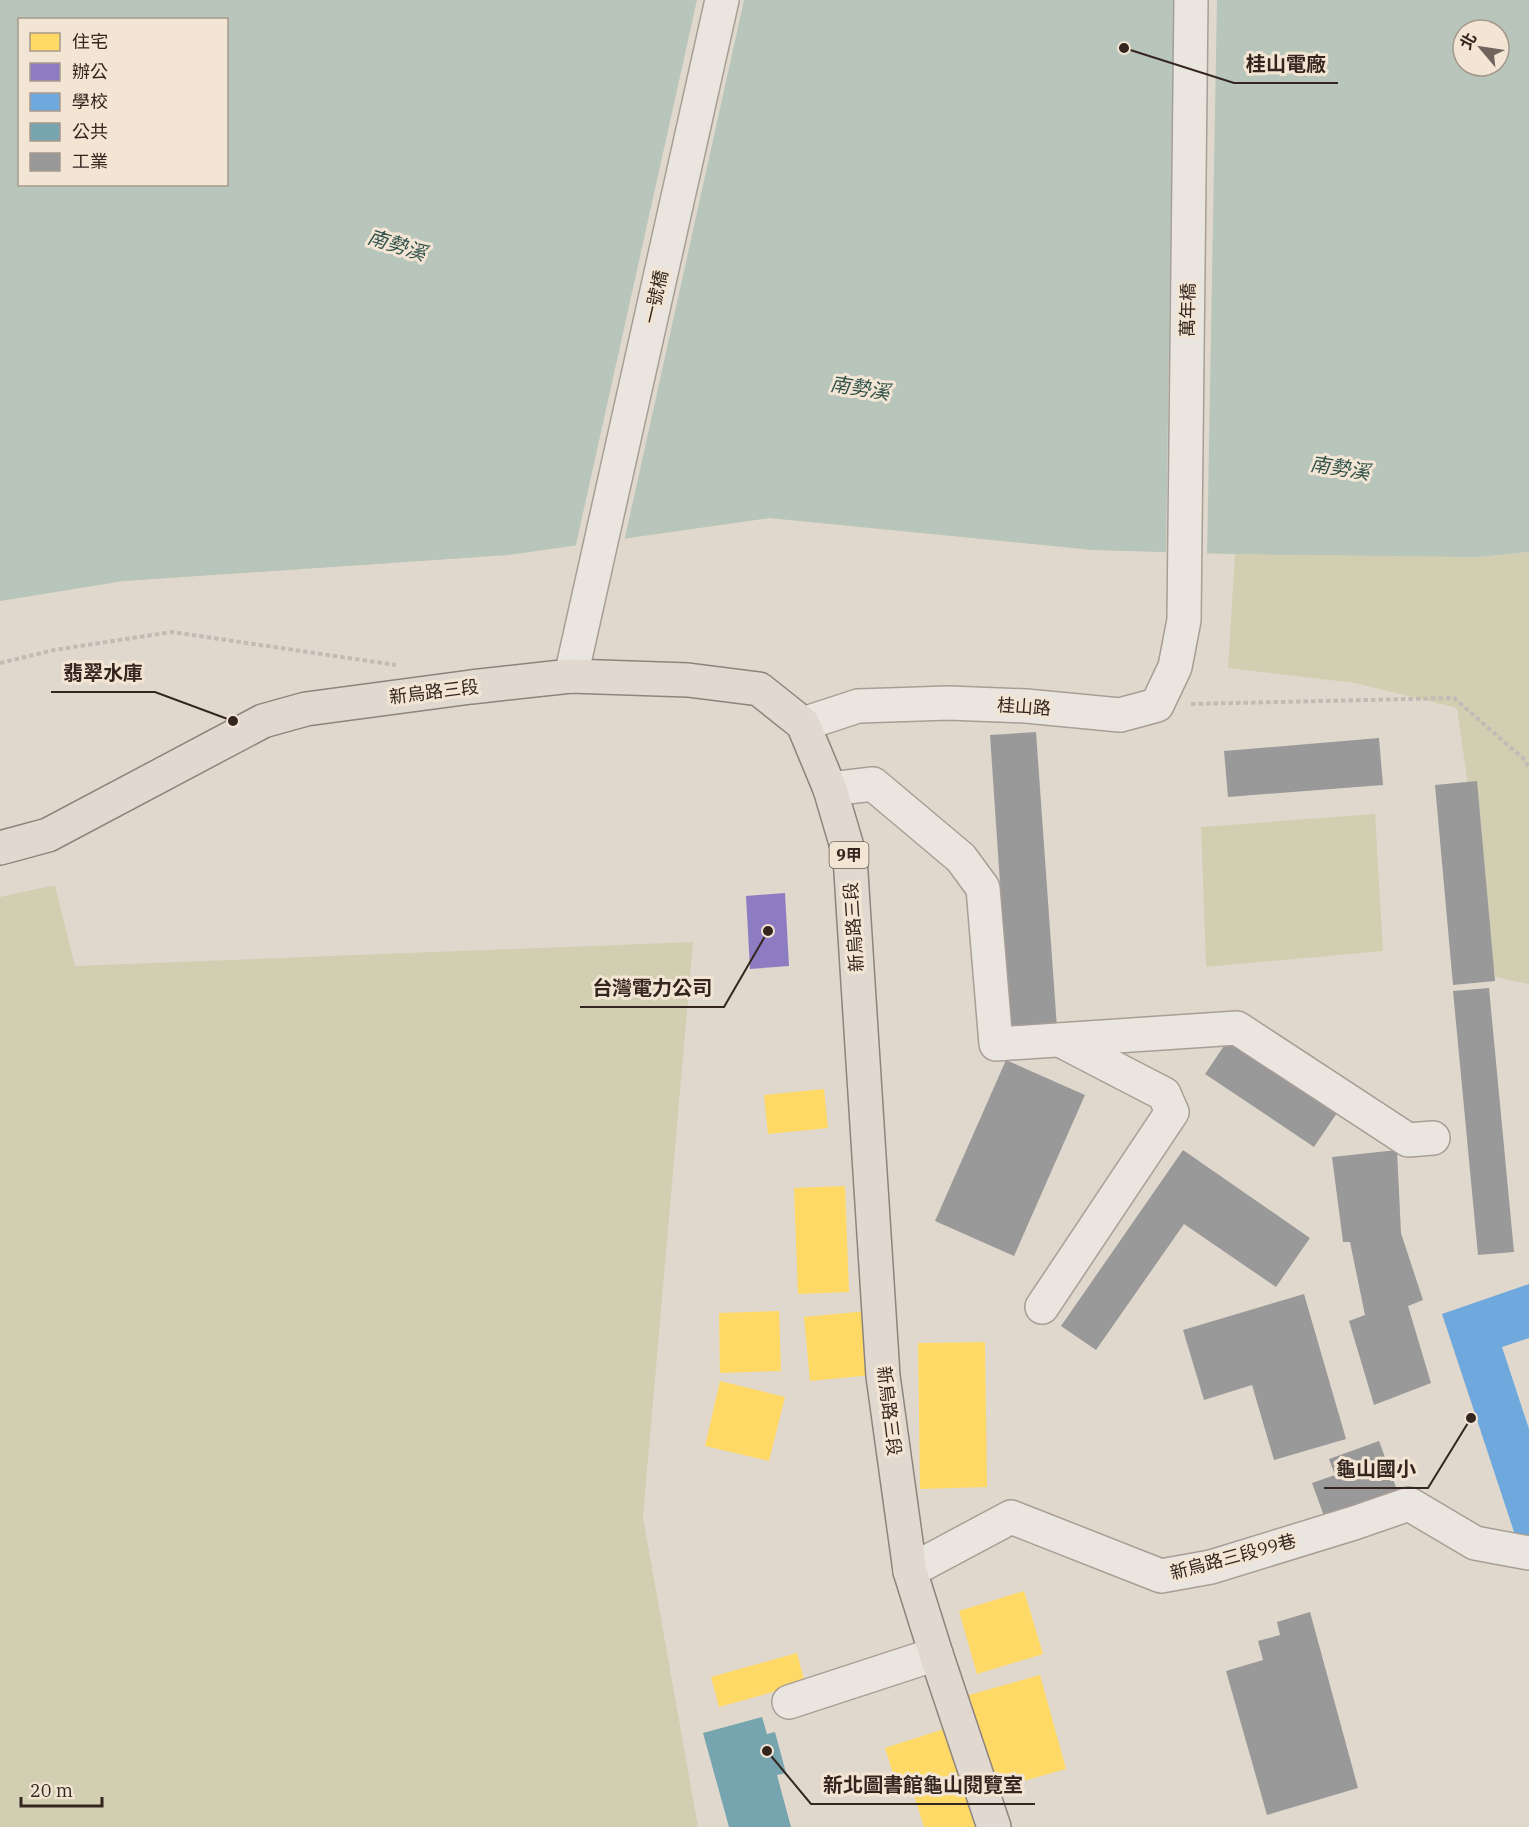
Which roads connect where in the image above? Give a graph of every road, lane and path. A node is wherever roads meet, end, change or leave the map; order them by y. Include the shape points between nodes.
1 (722, 0) edge
2 (1191, 0) edge
3 (0, 663) edge
4 (406, 667) dead end
5 (571, 676) junction
6 (1157, 705) junction
7 (803, 724) junction
8 (1529, 768) edge
9 (830, 789) junction
10 (0, 848) edge
11 (1060, 1040) junction
12 (1433, 1138) dead end
13 (1042, 1307) dead end
14 (1529, 1553) edge
15 (910, 1571) junction
16 (936, 1654) junction
17 (789, 1702) dead end
18 (994, 1827) edge

1 - 5 street, 一號橋
2 - 6 street, 萬年橋 via 1184,620 1175,667
3 - 4 path via 54,650 172,632
5 - 7 main road, 新烏路三段 / 9甲 via 688,680 759,689
5 - 10 main road, 新烏路三段 / 9甲 via 306,709 263,721 48,835
6 - 7 street, 桂山路 via 1120,716 949,703 858,706
6 - 8 path via 1454,698 1524,759
7 - 9 main road, 新烏路三段 / 9甲
9 - 11 street via 873,784 961,858 983,888 996,1044
9 - 15 main road, 新烏路三段 / 9甲 via 850,857 883,1376
11 - 12 street via 1237,1028 1408,1140
11 - 13 street via 1164,1094 1172,1112
14 - 15 street, 新烏路三段99巷 via 1475,1543 1408,1504 1211,1567 1161,1576 1011,1517
15 - 16 main road, 新烏路三段 / 9甲
16 - 17 street
16 - 18 main road, 新烏路三段 / 9甲

